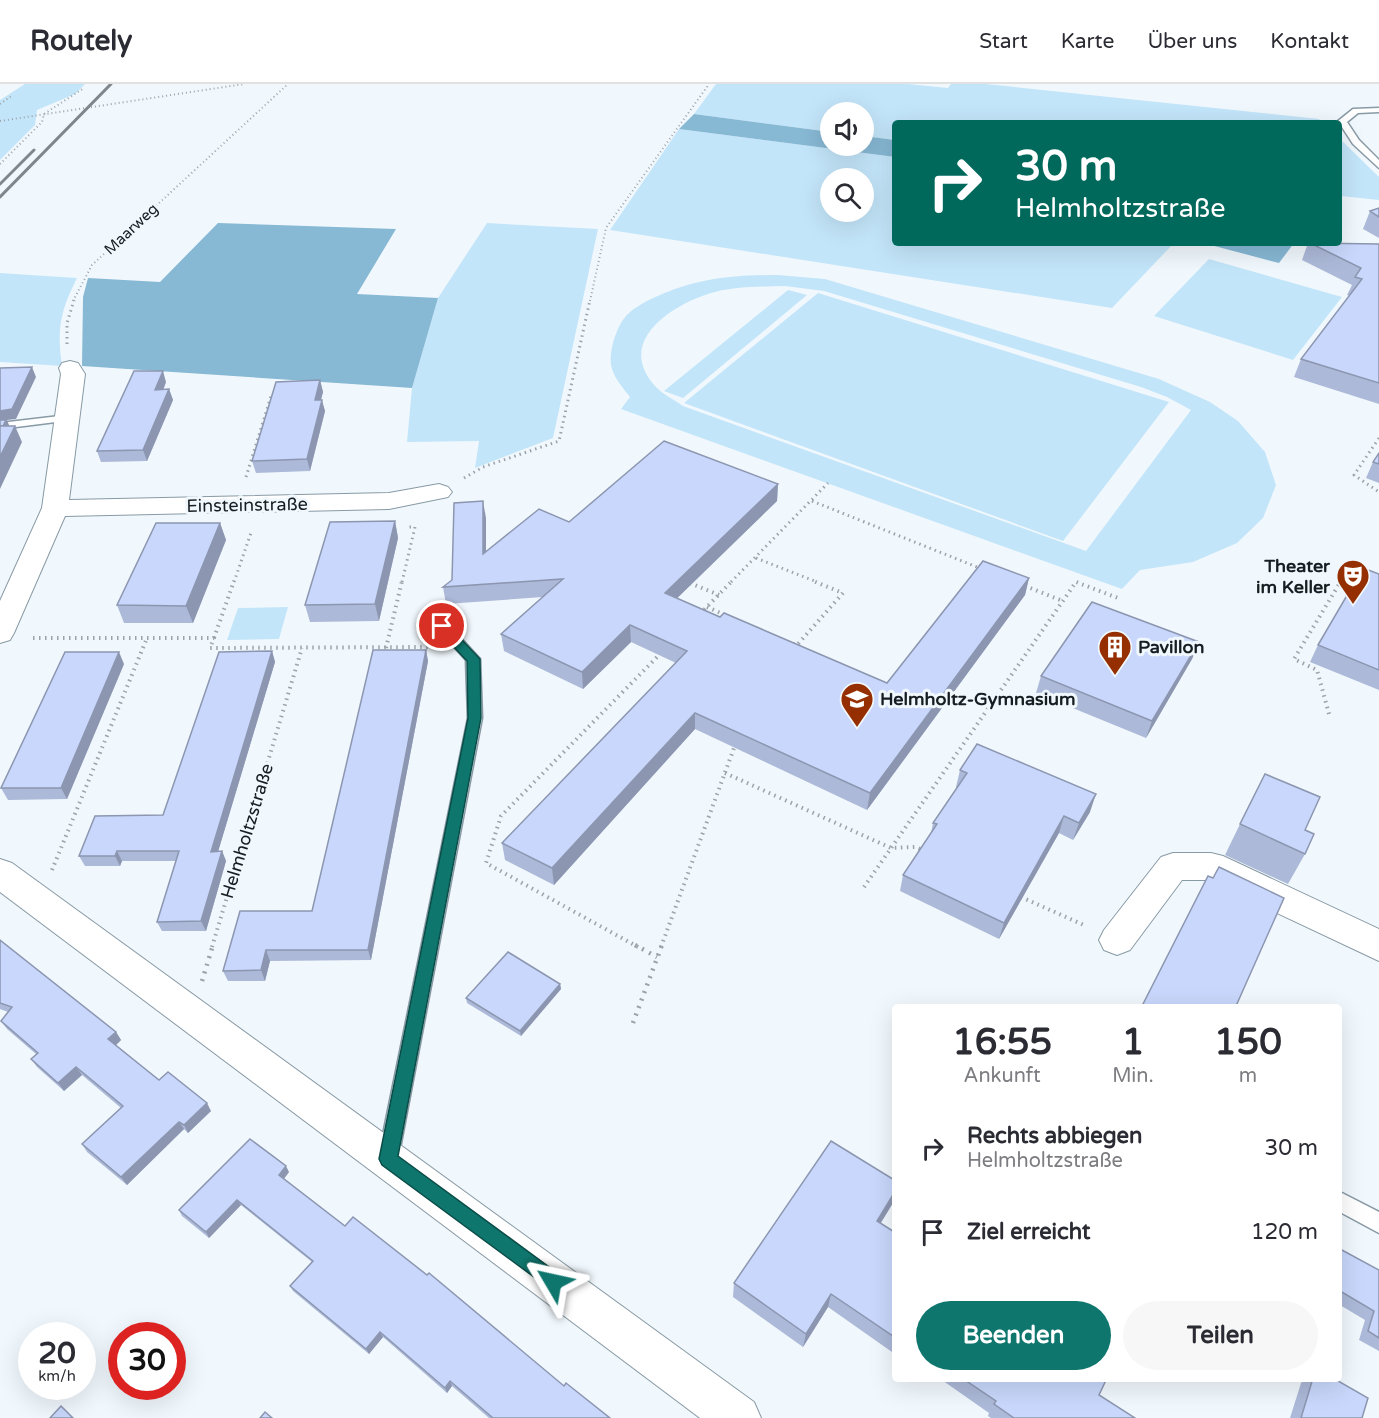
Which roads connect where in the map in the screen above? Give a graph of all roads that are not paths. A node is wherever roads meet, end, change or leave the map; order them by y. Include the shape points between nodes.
1 (1379, 110) edge
2 (1379, 165) edge
3 (70, 368) road end
4 (68, 418) junction
5 (0, 426) edge
6 (439, 492) road end
7 (55, 508) junction
8 (442, 626) dead end
9 (11, 635) edge
10 (0, 873) edge
11 (1117, 940) dead end
12 (1379, 946) edge
13 (388, 1159) junction
14 (1342, 1203) edge
15 (1379, 1223) edge
16 (738, 1418) edge

1 - 2 lane via 1356,111 1342,121
3 - 4 street via 73,374
4 - 5 lane
4 - 7 street
6 - 7 street, Einsteinstraße via 389,501
7 - 9 street
8 - 13 lane via 473,659 475,718
10 - 13 street
11 - 12 street via 1173,867 1211,866
13 - 16 street
14 - 15 lane

